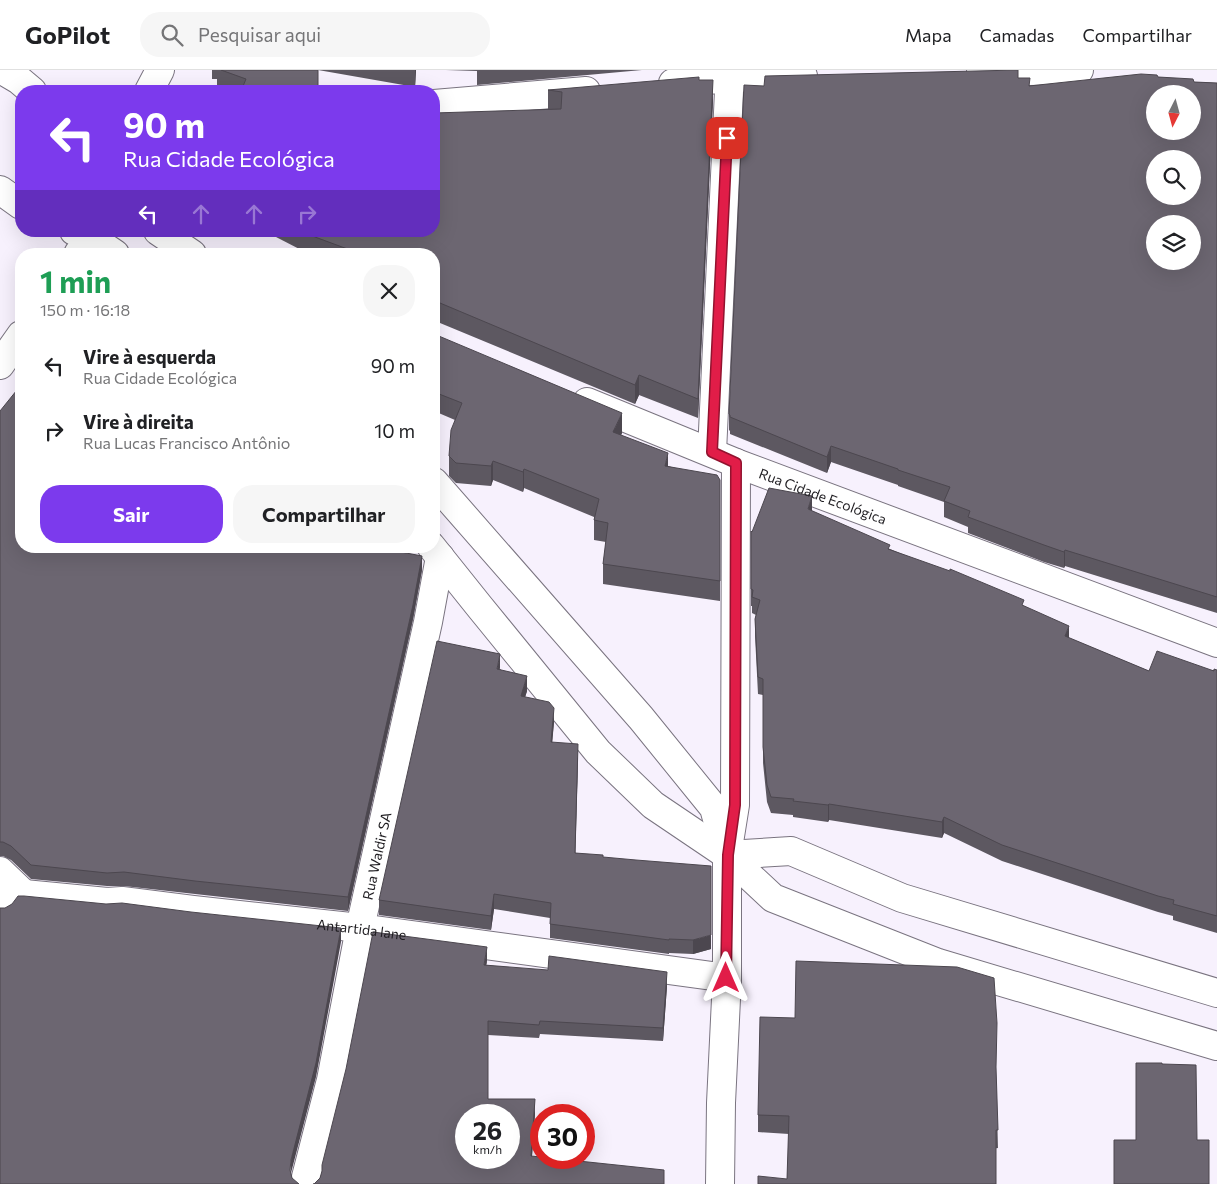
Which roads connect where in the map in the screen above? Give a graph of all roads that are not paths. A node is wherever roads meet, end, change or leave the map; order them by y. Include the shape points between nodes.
1 (2, 70) edge
2 (160, 70) edge
3 (1079, 70) edge
4 (961, 72) edge
5 (730, 74) edge
6 (826, 76) edge
7 (25, 85) edge
8 (152, 85) edge
9 (651, 85) edge
10 (611, 89) edge
11 (440, 103) edge
12 (0, 190) edge
13 (15, 201) edge
14 (85, 237) edge
15 (167, 237) edge
16 (104, 248) edge
17 (183, 248) edge
18 (15, 344) edge
19 (0, 365) edge
20 (569, 394) edge
21 (724, 458) junction
22 (440, 489) edge
23 (436, 553) edge
24 (437, 553) edge
25 (1217, 643) edge
26 (728, 855) junction
27 (0, 871) edge
28 (24, 894) junction
29 (0, 907) edge
30 (360, 928) junction
31 (726, 978) junction
32 (1217, 993) edge
33 (1217, 1046) edge
34 (306, 1184) edge
35 (720, 1184) edge

1 - 7 street
2 - 8 street
3 - 4 street
5 - 6 street
5 - 9 street
5 - 21 street
10 - 11 street
12 - 13 street
14 - 16 street
15 - 17 street
18 - 19 street
20 - 21 street, Rua Cidade Ecológica
21 - 25 street, Rua Cidade Ecológica
21 - 26 street via 735,805
22 - 26 street via 641,718 714,808
23 - 30 street, Rua Waldir SA via 428,622
24 - 26 street via 598,752 653,805
26 - 31 street
26 - 32 street via 791,851 902,898
26 - 33 street via 773,898 919,956
27 - 28 street
28 - 29 street via 11,895
28 - 30 street, Antartida lane via 122,901
30 - 31 street, Antartida lane
30 - 34 street, Rua Waldir SA via 331,1080
31 - 35 street

